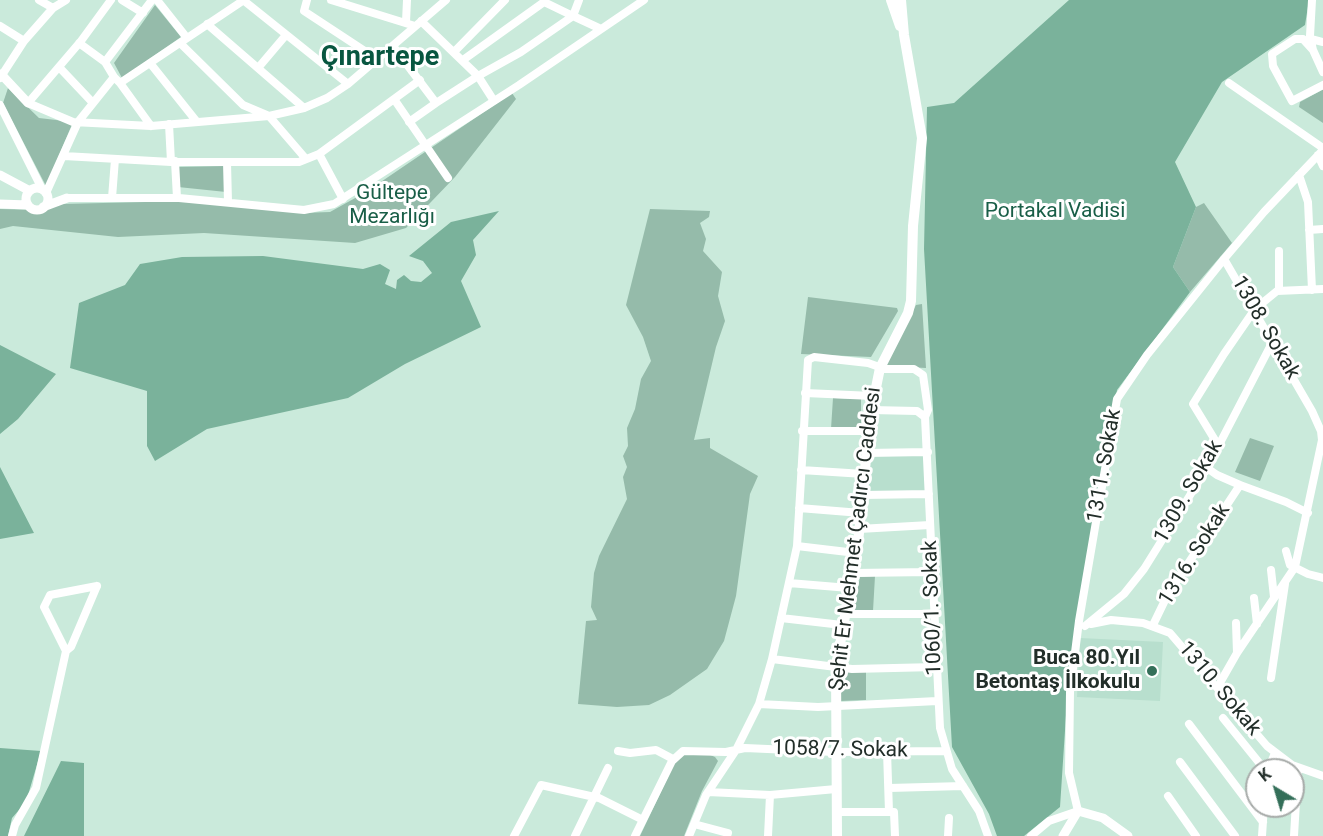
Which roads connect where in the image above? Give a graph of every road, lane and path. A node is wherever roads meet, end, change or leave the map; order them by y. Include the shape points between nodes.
1 (39, 0) edge
2 (111, 0) edge
3 (124, 0) edge
4 (154, 0) edge
5 (244, 0) edge
6 (308, 0) edge
7 (331, 0) edge
8 (407, 0) edge
9 (446, 0) edge
10 (506, 0) edge
11 (579, 0) edge
12 (635, 0) edge
13 (644, 0) edge
14 (891, 0) edge
15 (901, 0) edge
16 (1312, 0) edge
17 (65, 1) edge
18 (543, 1) edge
19 (344, 2) edge
20 (54, 8) junction
21 (143, 13) junction
22 (573, 16) junction
23 (615, 20) junction
24 (406, 22) junction
25 (207, 24) junction
26 (418, 24) junction
27 (0, 26) edge
28 (601, 29) junction
29 (286, 35) junction
30 (904, 35) junction
31 (1311, 39) junction
32 (183, 40) junction
33 (24, 41) junction
34 (1323, 42) edge
35 (79, 43) junction
36 (393, 46) junction
37 (1312, 50) junction
38 (454, 52) junction
39 (377, 58) junction
40 (464, 60) junction
41 (105, 62) junction
42 (150, 63) junction
43 (59, 67) junction
44 (258, 68) junction
45 (1323, 72) edge
46 (1, 74) edge
47 (478, 76) junction
48 (0, 79) edge
49 (117, 80) junction
50 (420, 80) junction
51 (1230, 83) dead end
52 (348, 84) junction
53 (1323, 86) edge
54 (394, 99) junction
55 (494, 101) junction
56 (436, 103) junction
57 (28, 104) junction
58 (93, 104) junction
59 (0, 105) edge
60 (304, 108) junction
61 (269, 116) junction
62 (78, 122) junction
63 (197, 122) junction
64 (409, 122) junction
65 (169, 123) junction
66 (151, 126) junction
67 (423, 145) junction
68 (1322, 151) edge
69 (320, 154) junction
70 (64, 156) junction
71 (115, 159) junction
72 (306, 159) junction
73 (173, 162) junction
74 (227, 162) junction
75 (1323, 166) edge
76 (0, 175) edge
77 (1299, 176) junction
78 (448, 178) dead end
79 (30, 191) junction
80 (45, 193) junction
81 (67, 198) junction
82 (112, 198) junction
83 (177, 198) junction
84 (343, 199) junction
85 (228, 202) junction
86 (0, 204) edge
87 (28, 205) junction
88 (43, 207) junction
89 (1323, 229) edge
90 (1309, 230) junction
91 (1279, 251) dead end
92 (1224, 259) junction
93 (1323, 289) edge
94 (1312, 290) junction
95 (1279, 291) junction
96 (1254, 309) junction
97 (1273, 341) junction
98 (880, 367) junction
99 (805, 393) junction
100 (873, 396) junction
101 (871, 410) junction
102 (925, 417) junction
103 (802, 431) junction
104 (868, 431) junction
105 (1322, 438) edge
106 (1218, 445) junction
107 (928, 452) junction
108 (866, 453) junction
109 (1207, 468) junction
110 (801, 470) junction
111 (864, 474) junction
112 (1240, 485) junction
113 (929, 494) junction
114 (862, 495) junction
115 (799, 508) junction
116 (861, 513) junction
117 (1308, 513) junction
118 (930, 525) junction
119 (859, 529) junction
120 (797, 546) junction
121 (1286, 550) dead end
122 (856, 553) junction
123 (1295, 567) junction
124 (1271, 570) dead end
125 (932, 572) junction
126 (853, 573) junction
127 (1323, 578) edge
128 (1286, 579) junction
129 (789, 583) junction
130 (849, 588) junction
131 (1274, 597) junction
132 (1254, 598) dead end
133 (934, 614) junction
134 (781, 618) junction
135 (843, 619) junction
136 (1236, 622) dead end
137 (1257, 624) junction
138 (1152, 625) junction
139 (1085, 626) junction
140 (1077, 635) junction
141 (66, 651) junction
142 (1237, 653) junction
143 (772, 659) junction
144 (836, 667) junction
145 (936, 667) junction
146 (1270, 678) dead end
147 (1219, 692) junction
148 (938, 701) junction
149 (759, 704) junction
150 (836, 705) junction
151 (1223, 718) dead end
152 (1189, 724) dead end
153 (736, 750) junction
154 (618, 751) dead end
155 (945, 751) junction
156 (835, 752) junction
157 (887, 752) junction
158 (1275, 753) junction
159 (1256, 758) edge
160 (1272, 758) edge
161 (1283, 758) edge
162 (673, 759) junction
163 (1180, 762) dead end
164 (608, 768) dead end
165 (1305, 770) edge
166 (1323, 775) edge
167 (963, 786) junction
168 (889, 788) junction
169 (836, 789) junction
170 (708, 792) junction
171 (770, 795) junction
172 (1168, 796) dead end
173 (594, 797) junction
174 (1078, 811) junction
175 (836, 812) junction
176 (890, 812) junction
177 (949, 818) dead end
178 (1263, 818) edge
179 (1295, 818) edge
180 (643, 820) junction
181 (1263, 822) junction
182 (694, 824) junction
183 (12, 836) edge
184 (514, 836) edge
185 (575, 836) edge
186 (635, 836) edge
187 (689, 836) edge
188 (727, 836) edge
189 (768, 836) edge
190 (837, 836) edge
191 (895, 836) edge
192 (948, 836) edge
193 (988, 836) edge
194 (1031, 836) edge
195 (1063, 836) edge
196 (1128, 836) edge
197 (1196, 836) edge
198 (1235, 836) edge
199 (1262, 836) edge
200 (1294, 836) edge

1 - 20 street
2 - 35 street
3 - 21 street
4 - 21 street
4 - 32 street
5 - 25 street
5 - 29 street
6 - 39 street via 304,11
7 - 19 street
8 - 24 street
9 - 26 street
10 - 38 street
11 - 22 street
12 - 23 street
13 - 23 street
14 - 30 main road, Şehit Er Mehmet Çadırcı Caddesi
15 - 30 main road, Şehit Er Mehmet Çadırcı Caddesi
16 - 31 street
17 - 20 street
18 - 22 street
18 - 40 street
19 - 24 street
20 - 33 street
21 - 41 street
22 - 28 street
22 - 47 street
23 - 28 street
24 - 26 street
25 - 32 street
25 - 44 street
26 - 36 street
26 - 38 street
27 - 33 street
28 - 55 street
29 - 44 street
29 - 52 street
30 - 98 main road, Şehit Er Mehmet Çadırcı Caddesi via 920,119 921,164 913,226 910,307
31 - 34 street
31 - 37 street
32 - 42 street
32 - 61 street via 243,105
33 - 46 street
35 - 41 street
35 - 43 street
36 - 39 street
36 - 50 street
37 - 45 street
37 - 53 street via 1303,39 1295,39 1272,54 1273,66 1292,101
38 - 40 street
39 - 52 street
40 - 47 street
41 - 49 street
42 - 49 street
42 - 63 street
43 - 57 street
43 - 58 street
44 - 60 street
46 - 48 street
46 - 57 street
47 - 55 street
47 - 56 street
49 - 58 street
49 - 66 street
50 - 54 street
50 - 56 street
51 - 68 street
52 - 60 street
54 - 64 street
54 - 69 street
55 - 67 street
56 - 64 street
57 - 62 street
58 - 62 street
59 - 80 street
60 - 61 street
61 - 63 street
61 - 72 street
62 - 66 street
62 - 70 street
63 - 65 street
64 - 67 street
65 - 66 street
65 - 73 street
67 - 78 street
67 - 84 street
68 - 75 street
68 - 77 street, 1311. Sokak
69 - 72 street
69 - 84 street
70 - 71 street
70 - 80 street
71 - 73 street
71 - 82 street
72 - 74 street
73 - 74 street
73 - 83 street
74 - 85 street
76 - 79 street
77 - 90 street via 1308,202
77 - 92 street, 1311. Sokak
79 - 80 street via 36,188
79 - 87 street
80 - 81 street
80 - 88 street
81 - 82 street
81 - 88 street
82 - 83 street
83 - 85 street
84 - 85 street via 304,210
86 - 87 street
87 - 88 street
89 - 90 street
90 - 94 street
91 - 95 street
92 - 96 street, 1308. Sokak
92 - 140 street, 1311. Sokak via 1117,399
93 - 94 street
94 - 95 street
95 - 96 street
96 - 97 street, 1308. Sokak
96 - 106 street via 1193,404
97 - 105 street, 1308. Sokak via 1312,411
97 - 106 street, 1309. Sokak
98 - 99 street via 809,358
98 - 100 main road, Şehit Er Mehmet Çadırcı Caddesi
98 - 102 street, 1060/1. Sokak via 919,371 925,380
99 - 100 street
99 - 103 street
100 - 101 main road, Şehit Er Mehmet Çadırcı Caddesi
101 - 102 street via 917,411
101 - 104 main road, Şehit Er Mehmet Çadırcı Caddesi
102 - 107 street, 1060/1. Sokak
103 - 104 street
103 - 110 street
104 - 108 main road, Şehit Er Mehmet Çadırcı Caddesi
105 - 117 street, 1308. Sokak
106 - 109 street, 1309. Sokak
107 - 108 street
107 - 113 street, 1060/1. Sokak
108 - 111 main road, Şehit Er Mehmet Çadırcı Caddesi
109 - 112 street, 1316. Sokak
109 - 139 street, 1309. Sokak via 1144,569 1124,594
110 - 111 street
110 - 115 street
111 - 114 main road, Şehit Er Mehmet Çadırcı Caddesi
112 - 117 street, 1316. Sokak
112 - 138 street, 1316. Sokak
113 - 114 street
113 - 118 street, 1060/1. Sokak
114 - 116 main road, Şehit Er Mehmet Çadırcı Caddesi
115 - 116 street
115 - 120 street
116 - 119 main road, Şehit Er Mehmet Çadırcı Caddesi
117 - 123 street, 1308. Sokak
118 - 119 street
118 - 125 street, 1060/1. Sokak
119 - 122 main road, Şehit Er Mehmet Çadırcı Caddesi
120 - 122 street
120 - 129 street
121 - 123 street via 1290,565
122 - 126 main road, Şehit Er Mehmet Çadırcı Caddesi
123 - 127 street
123 - 128 street, 1308. Sokak
124 - 131 street
125 - 126 street
125 - 133 street, 1060/1. Sokak
126 - 130 main road, Şehit Er Mehmet Çadırcı Caddesi
128 - 131 street, 1308. Sokak
128 - 146 street
129 - 130 street
129 - 134 street
130 - 135 main road, Şehit Er Mehmet Çadırcı Caddesi
131 - 137 street, 1308. Sokak
132 - 137 street
133 - 135 street
133 - 145 street, 1060/1. Sokak
134 - 135 street
134 - 143 street
135 - 144 main road, Şehit Er Mehmet Çadırcı Caddesi
136 - 142 street
137 - 142 street, 1308. Sokak
138 - 139 street, 1310. Sokak via 1111,620
138 - 147 street, 1310. Sokak via 1177,638
139 - 140 street
140 - 174 street, 1311. Sokak via 1070,692 1069,773
141 - 141 street via 44,607 50,595 97,586
141 - 183 street via 36,788
142 - 147 street, 1308. Sokak
143 - 144 street
143 - 149 street
144 - 145 street
144 - 150 main road, Şehit Er Mehmet Çadırcı Caddesi
145 - 148 street, 1060/1. Sokak
147 - 158 street, 1310. Sokak
148 - 150 street
148 - 155 street, 1060/1. Sokak
149 - 150 street
149 - 153 street
150 - 156 main road, Şehit Er Mehmet Çadırcı Caddesi
151 - 159 street
152 - 181 street
153 - 156 street, 1058/7. Sokak
153 - 162 street, 1058/7. Sokak via 689,750 679,752
153 - 170 street
154 - 162 street via 656,750
155 - 157 street, 1058/7. Sokak
155 - 167 street, 1060/1. Sokak
156 - 157 street, 1058/7. Sokak
156 - 169 main road, Şehit Er Mehmet Çadırcı Caddesi
157 - 168 street
158 - 160 street
158 - 161 street, 1310. Sokak
162 - 180 street
163 - 198 street
164 - 173 street
165 - 166 street, 1310. Sokak
167 - 168 street
167 - 193 street, 1060/1. Sokak via 979,811
168 - 176 street
169 - 171 street
169 - 175 main road, Şehit Er Mehmet Çadırcı Caddesi
170 - 171 street
170 - 182 street
171 - 189 street
172 - 197 street
173 - 180 street
173 - 184 street via 541,785
173 - 185 street
174 - 194 street via 1049,821
174 - 195 street
174 - 196 street via 1103,818
175 - 176 street
175 - 190 main road, Şehit Er Mehmet Çadırcı Caddesi
176 - 191 street via 894,812
177 - 192 street
178 - 181 street
179 - 200 street
180 - 186 street
181 - 199 street
182 - 187 street
182 - 188 street

